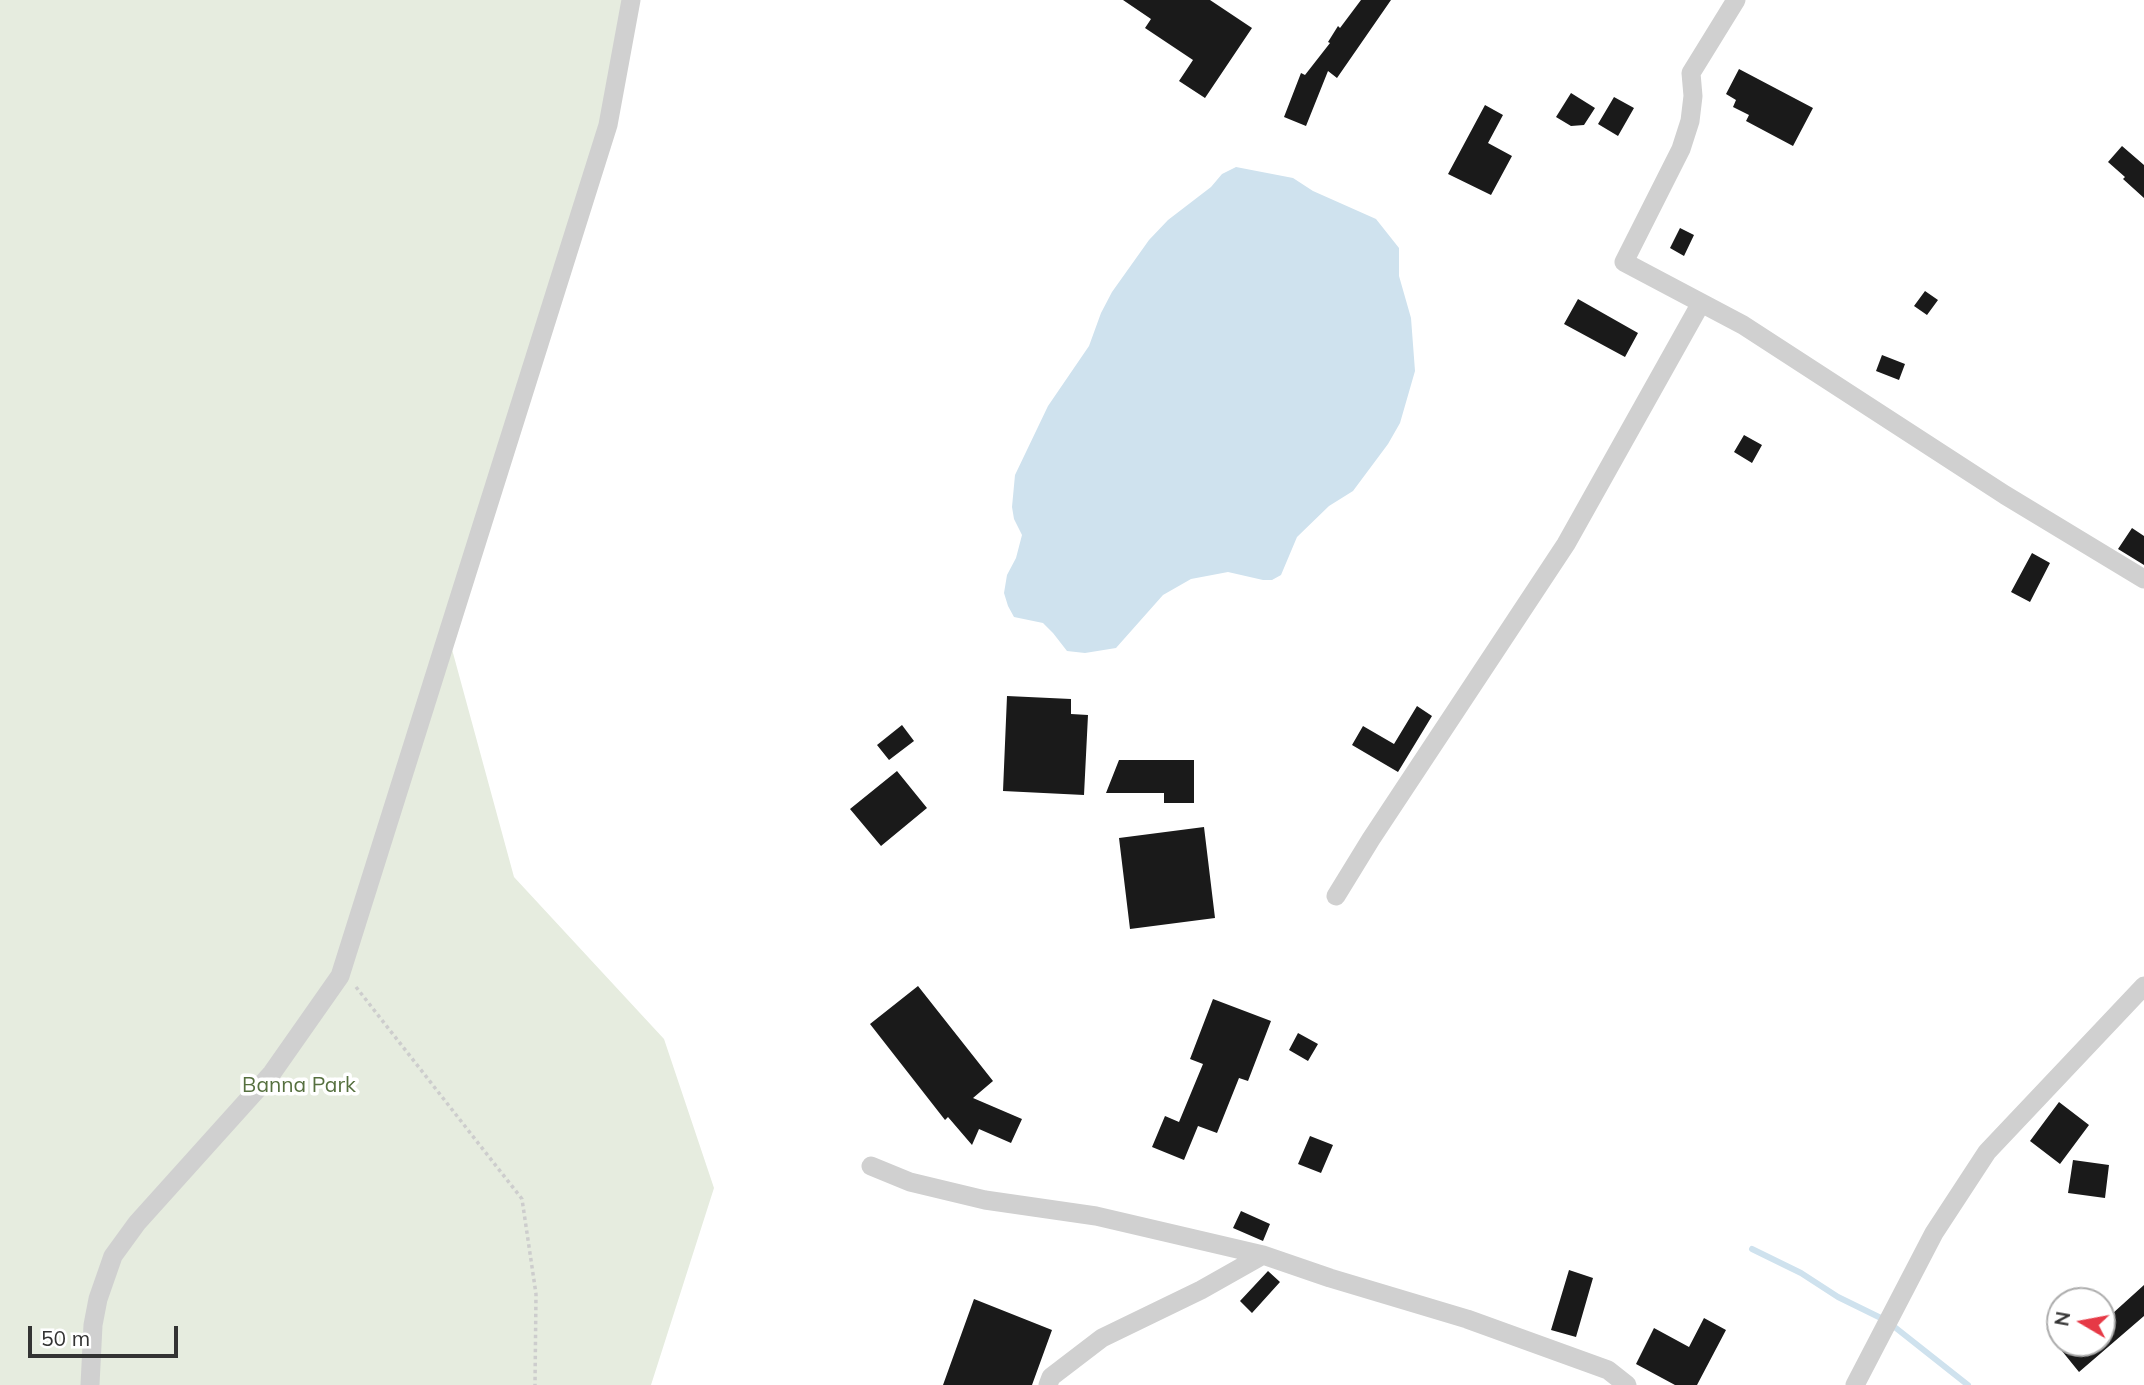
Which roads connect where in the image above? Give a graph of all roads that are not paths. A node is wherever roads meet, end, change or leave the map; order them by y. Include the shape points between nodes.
1 (631, 0) edge
2 (1735, 0) edge
3 (1701, 303) junction
4 (2144, 579) edge
5 (1336, 896) dead end
6 (2144, 986) edge
7 (871, 1166) dead end
8 (1263, 1255) junction
9 (90, 1380) edge
10 (1048, 1385) edge
11 (1628, 1385) edge
12 (1855, 1385) edge

1 - 9 street via 608,125 340,976 272,1073 137,1223 113,1256 93,1325
2 - 3 street via 1691,72 1690,121 1681,149 1624,262
3 - 4 street via 1743,325
3 - 5 street via 1566,544
6 - 12 street via 1987,1152 1934,1233
7 - 8 street via 910,1182 985,1200 1096,1216
8 - 10 street via 1102,1338 1051,1377
8 - 11 street via 1467,1319 1608,1370

